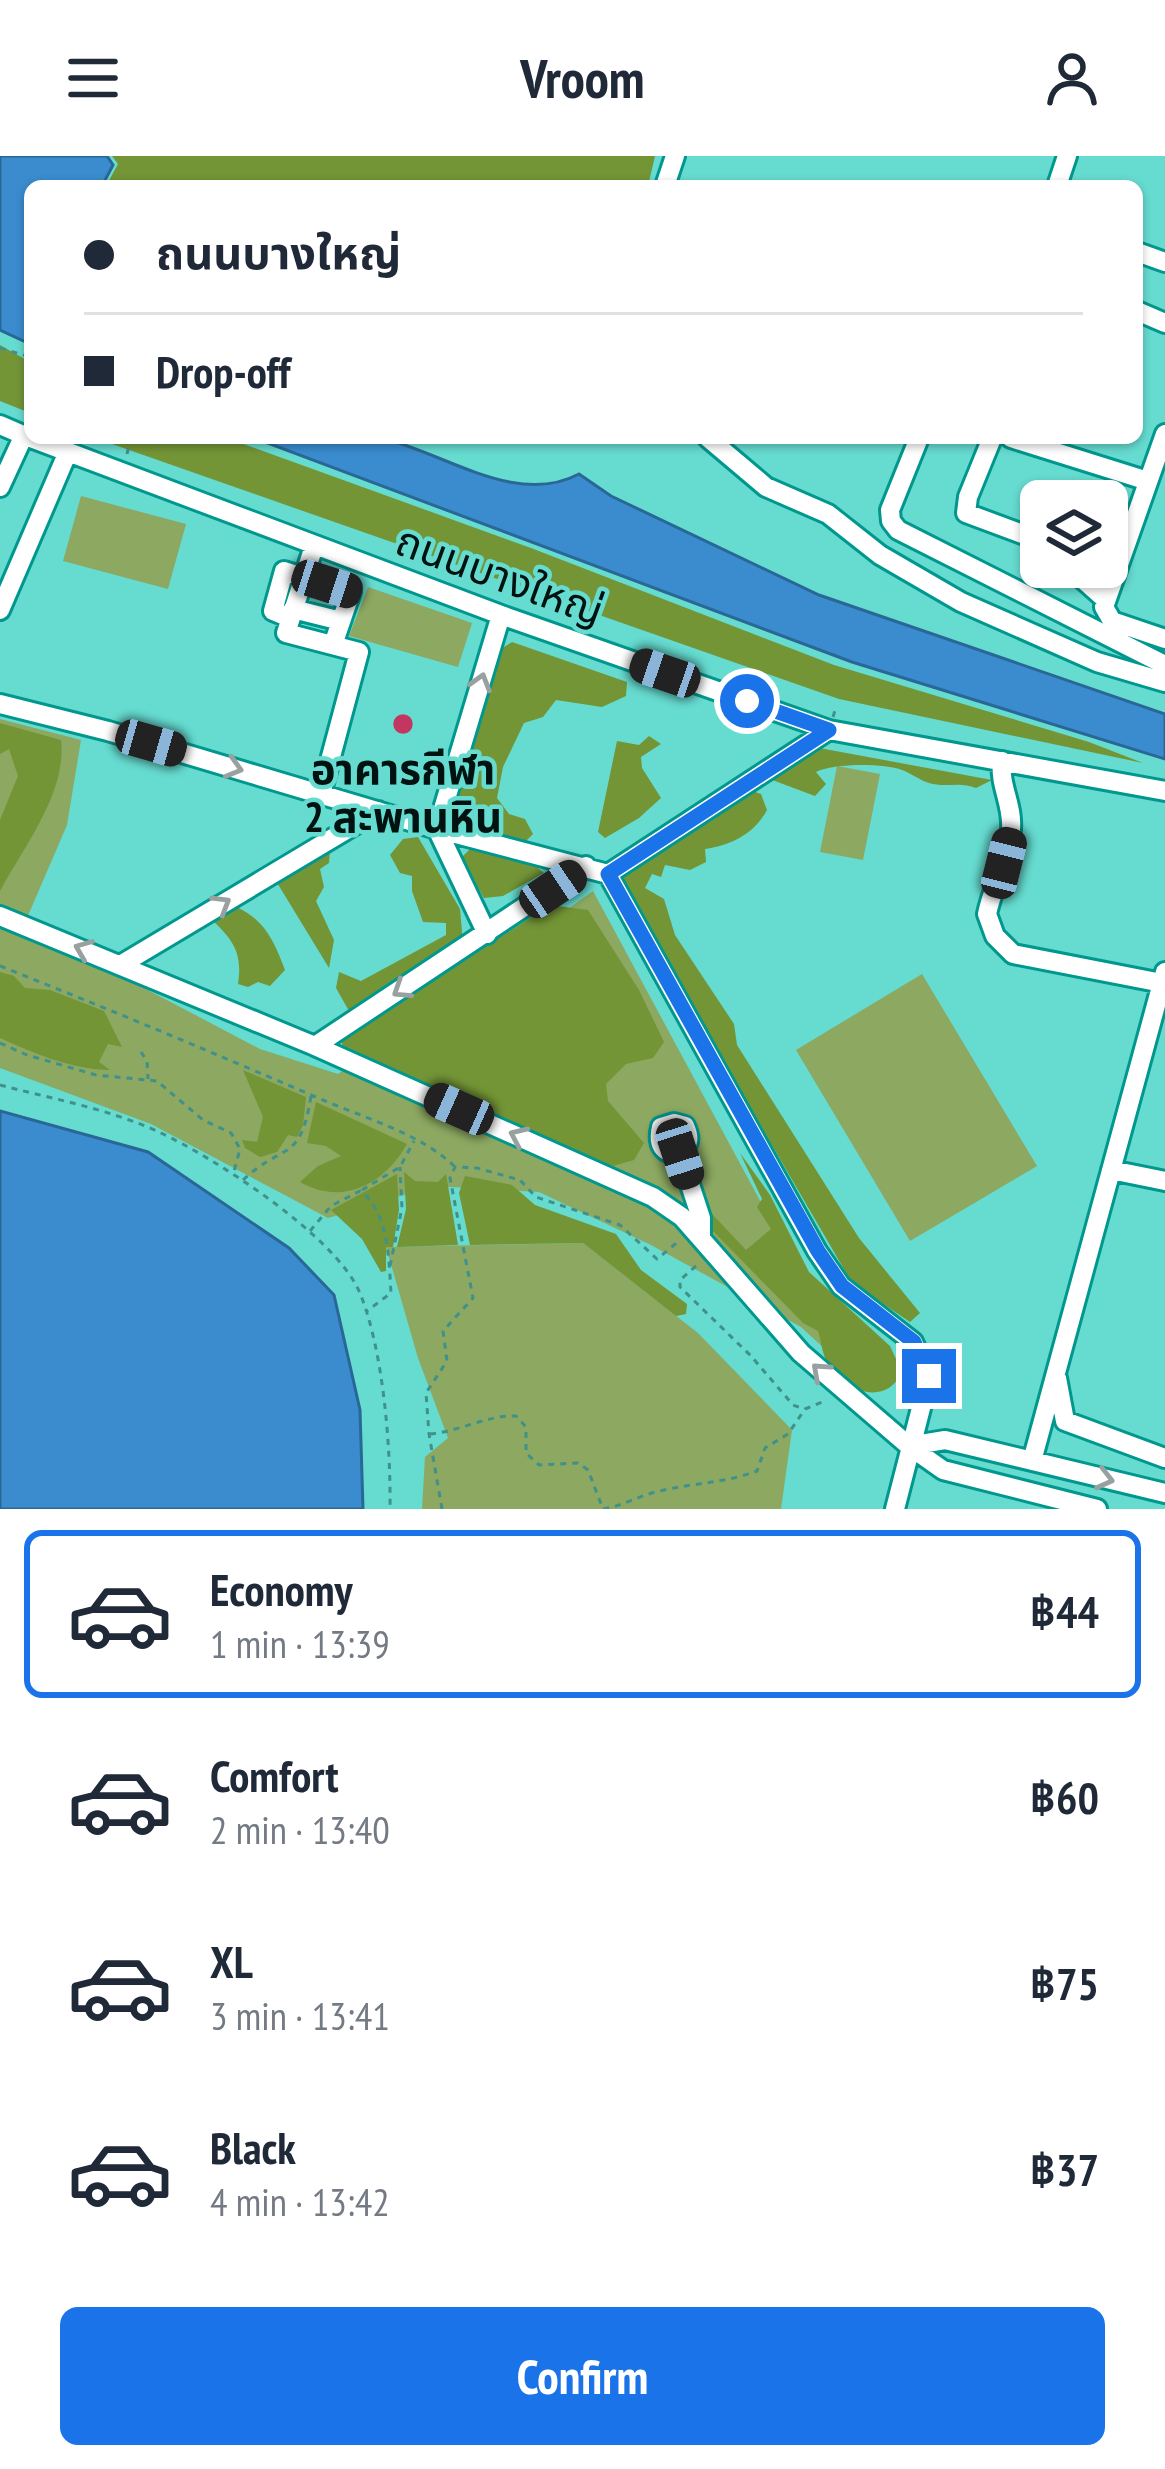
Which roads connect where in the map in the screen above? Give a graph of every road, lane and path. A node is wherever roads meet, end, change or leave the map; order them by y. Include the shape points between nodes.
1 (1165, 434) edge
2 (24, 444) edge
3 (44, 444) edge
4 (129, 444) edge
5 (715, 444) edge
6 (917, 444) edge
7 (990, 444) edge
8 (1030, 444) edge
9 (67, 454) junction
10 (126, 456) dead end
11 (1148, 481) junction
12 (0, 487) edge
13 (1020, 533) edge
14 (314, 546) junction
15 (304, 577) junction
16 (1093, 588) edge
17 (1106, 600) junction
18 (0, 610) edge
19 (292, 613) junction
20 (501, 615) junction
21 (341, 621) junction
22 (1165, 639) edge
23 (333, 645) junction
24 (1164, 673) edge
25 (0, 704) edge
26 (829, 730) junction
27 (1002, 761) junction
28 (1165, 791) edge
29 (321, 794) junction
30 (378, 811) junction
31 (437, 830) junction
32 (586, 866) junction
33 (608, 874) junction
34 (0, 916) edge
35 (487, 934) junction
36 (122, 964) junction
37 (0, 966) edge
38 (1163, 978) edge
39 (0, 1043) edge
40 (315, 1046) junction
41 (141, 1052) dead end
42 (148, 1079) junction
43 (0, 1084) edge
44 (311, 1094) junction
45 (415, 1141) junction
46 (680, 1154) dead end
47 (400, 1167) junction
48 (455, 1167) junction
49 (1111, 1171) junction
50 (232, 1177) junction
51 (1165, 1181) edge
52 (241, 1182) junction
53 (360, 1191) junction
54 (309, 1231) junction
55 (700, 1238) junction
56 (675, 1244) dead end
57 (696, 1266) dead end
58 (389, 1269) junction
59 (366, 1312) junction
60 (1056, 1373) junction
61 (822, 1402) dead end
62 (806, 1409) junction
63 (429, 1434) junction
64 (909, 1446) junction
65 (1165, 1458) edge
66 (1032, 1461) junction
67 (1165, 1493) edge
68 (390, 1509) edge
69 (442, 1509) edge
70 (895, 1509) edge
71 (1097, 1509) edge

1 - 11 street
2 - 12 street
3 - 9 street, ถนนบางใหญ่
4 - 10 path
5 - 24 street via 766,487 828,514 961,602 1097,662
6 - 24 street via 890,510 898,530
7 - 13 street via 966,513
8 - 11 street
9 - 14 street, ถนนบางใหญ่
9 - 18 street
11 - 17 street
14 - 15 street
14 - 20 street, ถนนบางใหญ่
15 - 19 street via 284,571 273,611
15 - 21 street via 351,592
16 - 17 street
17 - 22 street via 1112,620
19 - 21 street
19 - 23 street via 286,633
20 - 26 street, ถนนบางใหญ่
31 -> 20 street
21 - 23 street
23 - 29 street via 359,652
25 -> 29 street
26 - 27 street, ถนนบางใหญ่
26 - 33 street
27 - 28 street, ถนนบางใหญ่
27 - 38 street via 1010,836 987,914 1003,947
29 - 30 street
30 - 31 street
36 -> 30 street
31 - 32 street
31 - 35 street
32 - 33 street
32 - 35 street
33 - 64 street via 818,1251 842,1286 914,1342 929,1376
36 -> 34 street
35 -> 40 street
36 - 40 street
37 - 44 path
38 - 49 street
39 - 42 path via 96,1075
55 -> 40 street via 653,1197
41 - 42 path
42 - 50 path via 231,1133 240,1149
43 - 50 path via 161,1133
44 - 45 path
44 - 52 path via 296,1145
45 - 47 path
45 - 48 path
46 - 55 street
47 - 53 path
47 - 58 path via 403,1208
48 - 56 path via 520,1180 536,1197 620,1225 657,1259
48 - 63 path via 450,1178 473,1298 443,1330 447,1361 426,1393
49 - 51 street
49 - 60 street
50 - 52 path
52 - 54 path
53 - 54 path via 331,1206
53 - 58 path via 382,1228
54 - 59 path via 357,1287
64 -> 55 street via 801,1353
57 - 62 path via 680,1287 793,1405
58 - 59 path via 388,1299
59 - 68 path
60 - 65 street via 1065,1420
60 - 66 street
61 - 62 path
62 - 63 path via 788,1434 764,1448 757,1471 604,1508 588,1470 578,1463 539,1466 526,1453 526,1427 516,1416
63 - 69 path
64 - 66 street via 945,1440
64 - 70 street
64 - 71 street via 943,1470
66 -> 67 street

